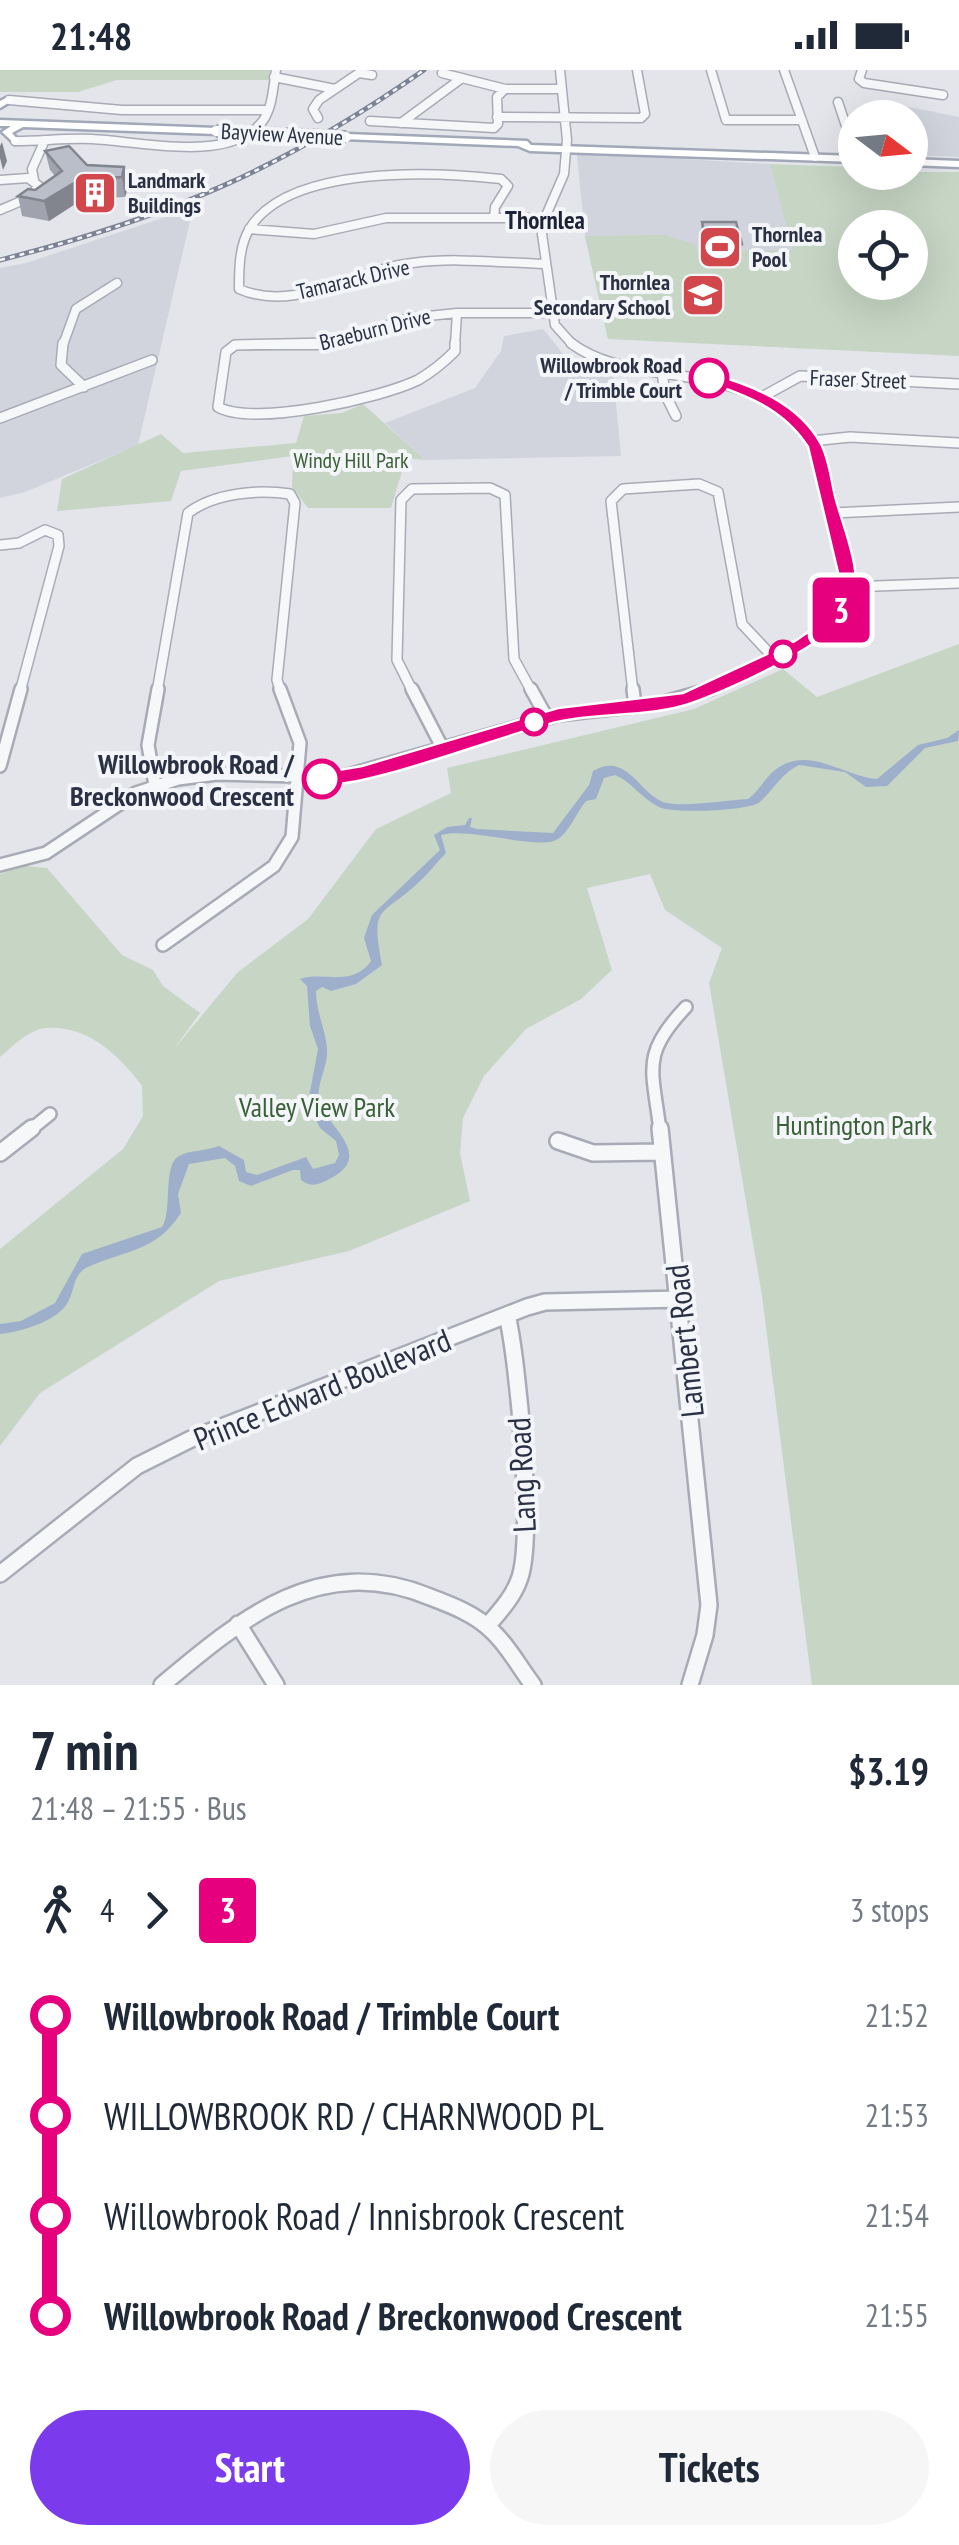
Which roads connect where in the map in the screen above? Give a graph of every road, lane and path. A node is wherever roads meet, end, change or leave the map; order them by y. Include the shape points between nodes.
1 (560, 70) edge
2 (637, 70) edge
3 (710, 70) edge
4 (784, 70) edge
5 (862, 70) edge
6 (442, 73) dead end
7 (275, 74) edge
8 (372, 75) dead end
9 (462, 78) junction
10 (335, 89) junction
11 (505, 89) junction
12 (562, 89) junction
13 (943, 96) dead end
14 (270, 98) junction
15 (3, 102) edge
16 (267, 110) junction
17 (243, 111) junction
18 (498, 117) junction
19 (318, 118) dead end
20 (1, 119) edge
21 (566, 119) junction
22 (802, 120) junction
23 (370, 121) dead end
24 (44, 123) junction
25 (400, 123) junction
26 (24, 124) junction
27 (259, 125) junction
28 (0, 136) edge
29 (45, 140) junction
30 (15, 141) junction
31 (567, 147) junction
32 (838, 156) edge
33 (816, 157) junction
34 (928, 163) edge
35 (959, 164) edge
36 (33, 175) junction
37 (0, 180) edge
38 (0, 210) edge
39 (494, 218) junction
40 (543, 218) junction
41 (248, 230) junction
42 (545, 264) junction
43 (116, 283) dead end
44 (456, 313) junction
45 (551, 313) junction
46 (152, 360) dead end
47 (662, 372) junction
48 (959, 384) edge
49 (84, 387) junction
50 (762, 397) junction
51 (676, 416) dead end
52 (0, 418) edge
53 (812, 441) junction
54 (959, 443) edge
55 (959, 507) edge
56 (832, 513) junction
57 (0, 545) edge
58 (959, 583) edge
59 (848, 587) junction
60 (774, 658) junction
61 (635, 706) junction
62 (547, 718) junction
63 (443, 749) junction
64 (0, 766) edge
65 (298, 779) junction
66 (155, 785) junction
67 (0, 866) edge
68 (163, 945) dead end
69 (686, 1007) dead end
70 (50, 1114) dead end
71 (558, 1141) dead end
72 (662, 1152) junction
73 (0, 1153) edge
74 (680, 1299) junction
75 (507, 1316) junction
76 (0, 1574) edge
77 (238, 1624) junction
78 (488, 1625) junction
79 (162, 1685) edge
80 (276, 1685) edge
81 (533, 1685) edge
82 (690, 1685) edge

1 - 12 street
2 - 21 street via 644,117
3 - 22 street via 726,120
4 - 22 street
5 - 13 street via 864,83
6 - 9 street
7 - 10 street
7 - 14 street
8 - 10 street via 359,73
9 - 11 street
9 - 25 street
10 - 19 street via 316,102
11 - 12 street
11 - 18 street via 496,99
12 - 21 street
14 - 16 street
14 - 17 street
15 - 17 street
16 - 17 street
16 - 27 street
17 - 27 street
18 - 21 street
18 - 25 street via 489,129
20 - 24 main road, Bayview Avenue
20 - 26 main road, Bayview Avenue
21 - 31 street
22 - 33 street
23 - 25 street
24 - 26 main road, Bayview Avenue
24 - 31 main road, Bayview Avenue, bridge
26 - 30 main road via 7,130
27 - 29 street via 201,146
28 - 30 main road
29 - 30 street
29 - 36 street
31 - 33 main road, Bayview Avenue
31 - 40 street via 562,186
32 - 33 main road, Bayview Avenue
34 - 35 main road
36 - 37 street
36 - 38 street via 39,186 34,194
39 - 40 street
39 - 41 street via 386,218 314,234
39 - 41 street via 508,186 501,179 365,177 321,186 267,212
40 - 42 street
41 - 42 street, Tamarack Drive via 238,286 250,295 307,293 406,264
42 - 45 street
43 - 49 street via 81,303 65,338 61,365
44 - 44 street, Braeburn Drive via 420,316 326,344 230,347 218,406 250,413 335,407 416,379 456,351
44 - 45 street, Braeburn Drive
45 - 47 street via 560,334 586,354
46 - 49 street
47 - 50 street via 720,380
47 - 51 street
48 - 50 street, Fraser Street via 800,376
49 - 52 street
50 - 53 street
53 - 54 street
53 - 56 street
55 - 56 street
56 - 59 street
57 - 64 street via 45,530 58,535 59,546
58 - 59 street
59 - 60 street via 830,625
60 - 61 street via 700,695
60 - 61 street via 742,624 718,492 699,484 619,490 612,500
61 - 62 street
62 - 63 street
62 - 63 street via 514,659 504,495 490,488 410,490 401,500 397,660
63 - 65 street via 352,775
65 - 66 street via 216,774
65 - 66 street via 300,743 278,680 296,503 278,491 204,502 188,514 148,745
65 - 68 street via 292,838 281,858
66 - 67 street via 46,853
69 - 72 street, Lambert Road via 664,1028 652,1055
70 - 73 street
71 - 72 street via 588,1152
72 - 74 street, Lambert Road
74 - 75 street, Prince Edward Boulevard via 544,1302
74 - 82 street, Lambert Road via 709,1605
75 - 76 street, Prince Edward Boulevard via 190,1439 137,1466
75 - 78 street, Lang Road via 525,1538 521,1576
77 - 78 street via 295,1592 362,1578 409,1584
77 - 79 street
77 - 80 street
78 - 81 street

